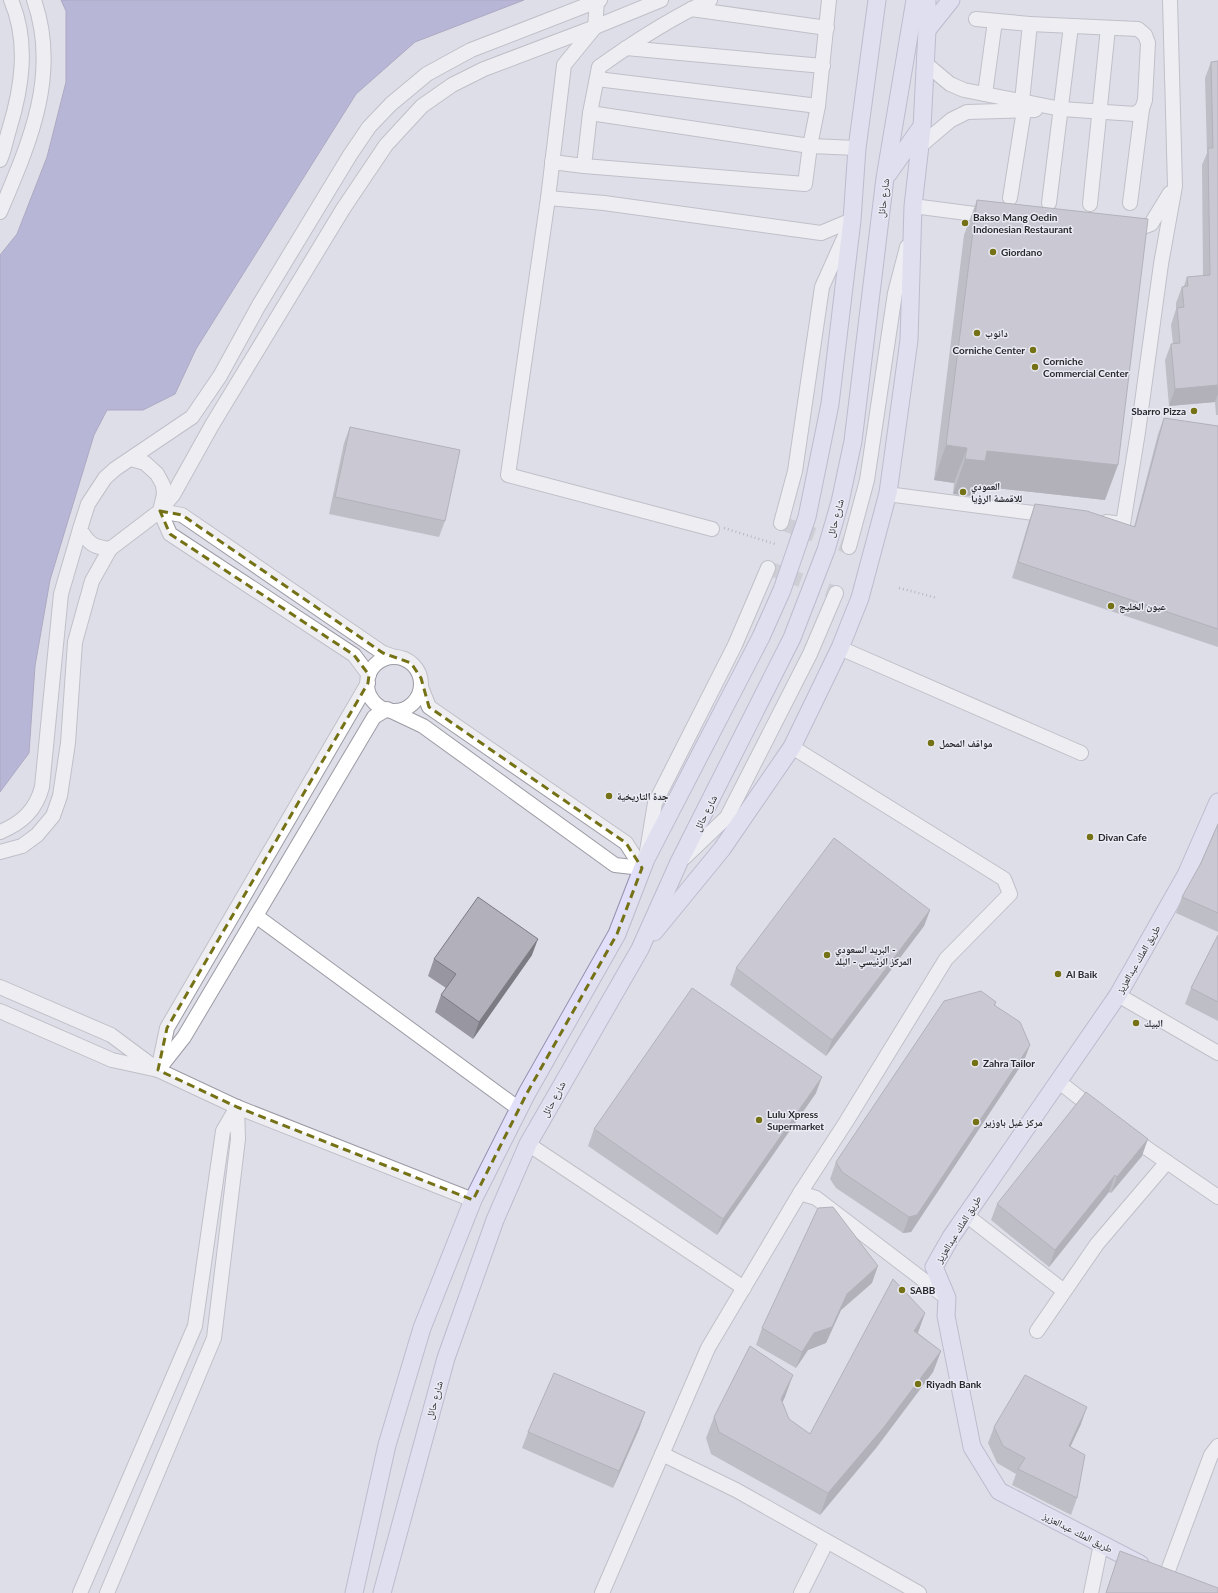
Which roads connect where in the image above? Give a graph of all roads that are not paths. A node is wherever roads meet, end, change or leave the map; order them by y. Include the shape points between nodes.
1 (11, 0) edge
2 (34, 0) edge
3 (661, 0) edge
4 (710, 0) edge
5 (829, 0) edge
6 (877, 0) edge
7 (915, 0) edge
8 (927, 0) edge
9 (950, 0) edge
10 (1170, 0) edge
11 (599, 1) edge
12 (690, 9) junction
13 (976, 19) dead end
14 (995, 21) junction
15 (1030, 24) junction
16 (1071, 26) junction
17 (595, 27) junction
18 (827, 28) junction
19 (1108, 28) junction
20 (927, 30) junction
21 (626, 48) junction
22 (925, 63) junction
23 (823, 66) junction
24 (597, 78) junction
25 (985, 94) junction
26 (818, 106) junction
27 (1023, 106) junction
28 (1142, 108) junction
29 (1061, 109) junction
30 (590, 113) junction
31 (1100, 113) junction
32 (922, 128) junction
33 (810, 146) junction
34 (919, 147) junction
35 (857, 148) junction
36 (0, 160) edge
37 (552, 162) junction
38 (584, 166) junction
39 (885, 178) junction
40 (1175, 186) junction
41 (548, 198) junction
42 (1010, 198) dead end
43 (1130, 202) dead end
44 (1049, 203) dead end
45 (1090, 204) dead end
46 (913, 206) junction
47 (0, 212) edge
48 (1007, 218) edge
49 (852, 220) junction
50 (912, 229) junction
51 (1119, 233) edge
52 (130, 459) junction
53 (887, 494) junction
54 (160, 511) junction
55 (1060, 516) edge
56 (1091, 520) edge
57 (781, 523) dead end
58 (717, 528) road end
59 (80, 529) junction
60 (849, 547) dead end
61 (110, 549) junction
62 (768, 568) dead end
63 (836, 593) dead end
64 (840, 648) junction
65 (395, 657) junction
66 (368, 679) junction
67 (421, 688) junction
68 (387, 710) junction
69 (792, 747) junction
70 (1081, 753) dead end
71 (1218, 802) edge
72 (0, 832) edge
73 (0, 852) edge
74 (679, 862) junction
75 (644, 864) junction
76 (256, 916) junction
77 (640, 949) junction
78 (0, 987) edge
79 (1118, 995) junction
80 (0, 1011) edge
81 (1218, 1053) edge
82 (158, 1070) junction
83 (1058, 1081) junction
84 (237, 1107) junction
85 (519, 1109) junction
86 (1107, 1118) edge
87 (1119, 1128) edge
88 (528, 1144) junction
89 (1166, 1162) junction
90 (800, 1193) junction
91 (1218, 1197) edge
92 (473, 1200) junction
93 (966, 1215) junction
94 (744, 1288) junction
95 (1064, 1291) junction
96 (947, 1298) junction
97 (1037, 1331) dead end
98 (1218, 1446) edge
99 (662, 1454) junction
100 (826, 1542) junction
101 (1101, 1544) junction
102 (1173, 1578) joint
103 (80, 1593) edge
104 (107, 1593) edge
105 (354, 1593) edge
106 (382, 1593) edge
107 (602, 1593) edge
108 (801, 1593) edge
109 (919, 1593) edge
110 (1091, 1593) edge

1 - 36 street via 20,33 22,54 18,102
2 - 47 street via 44,59 41,98 27,150
3 - 17 street
4 - 12 street
5 - 18 street
6 - 35 main road
7 - 39 main road, شارع حائل
8 - 20 main road
9 - 20 main road
10 - 40 street
11 - 17 street
11 - 52 street via 471,50 427,74 391,104 370,126 350,155 259,305 220,376 192,417
12 - 18 street
12 - 21 street
13 - 14 street
14 - 15 street
14 - 25 street
15 - 16 street
15 - 27 street
16 - 19 street
16 - 29 street
17 - 37 street via 564,65
17 - 54 street via 484,69 452,85 422,106 386,145 342,209 212,425 173,495
18 - 23 street
19 - 28 street via 1138,29 1145,35 1148,43 1145,100
19 - 31 street
20 - 22 main road
21 - 23 street
21 - 24 street via 599,67
22 - 25 street via 950,84
22 - 32 main road
23 - 26 street
24 - 26 street
24 - 30 street
25 - 27 street
26 - 33 street
27 - 29 street
27 - 34 street via 967,112 951,120
27 - 42 street
28 - 31 street via 1136,114
28 - 43 street
29 - 31 street
29 - 44 street
30 - 33 street
30 - 38 street
31 - 45 street
32 - 34 main road
32 - 39 main road
33 - 35 street
33 - 38 street via 805,184
34 - 46 main road
35 - 49 main road
37 - 38 street
37 - 41 street
39 - 74 main road, شارع حائل via 853,440 840,502 826,550 792,638
40 - 51 street via 1151,224
40 - 56 street via 1123,524
41 - 49 street via 604,203 820,233
41 - 58 street via 508,475
46 - 48 street
46 - 50 main road
49 - 57 street via 822,287 795,471
49 - 75 main road via 830,404 807,517 782,590 761,637
50 - 53 main road via 909,340
50 - 60 street via 895,293 867,480
52 - 54 street via 145,463 157,474 163,485 164,494
52 - 59 street via 115,469 96,489
53 - 55 street
53 - 64 main road via 860,598
54 - 61 street
54 - 65 street via 182,515 383,653
54 - 66 street via 170,534 354,656
59 - 61 street via 87,541 96,548
59 - 72 street via 61,594 39,801 27,816
61 - 73 street via 92,581 75,642 68,743 60,796 53,816 37,835 22,846
62 - 75 street via 735,645 655,803
63 - 74 street via 810,654 727,816
64 - 69 main road
64 - 70 street
65 - 66 street via 379,662
65 - 67 street via 411,663 417,670 421,678
66 - 68 street via 373,700
66 - 82 street via 167,1028
67 - 68 street via 409,706
67 - 75 street via 429,707 626,843
68 - 75 street via 423,726 615,865
68 - 76 street via 374,717
69 - 77 main road via 722,849
69 - 90 street via 1004,878 1010,894 946,959
71 - 79 main road, طريق الملك عبدالعزيز via 1186,875
74 - 77 main road, شارع حائل
75 - 85 main road via 617,934
76 - 82 street via 184,1037
76 - 85 street
77 - 88 main road, شارع حائل
78 - 82 street via 111,1035
79 - 81 street
79 - 83 main road, طريق الملك عبدالعزيز
80 - 82 street via 112,1060
82 - 84 street
83 - 86 street
83 - 93 main road, طريق الملك عبدالعزيز
84 - 92 street
84 - 103 street via 223,1131 195,1326
84 - 104 street via 238,1139 214,1338
85 - 92 main road
87 - 89 street
88 - 94 street
88 - 106 main road, شارع حائل via 495,1220 446,1358
89 - 91 street
89 - 95 street via 1097,1244
90 - 94 street
90 - 96 street via 816,1198
92 - 105 main road via 422,1328 387,1445
93 - 95 street
93 - 96 main road, طريق الملك عبدالعزيز via 934,1267
94 - 99 street via 708,1348
95 - 97 street
96 - 101 main road, طريق الملك عبدالعزيز via 946,1316 972,1447 999,1491
98 - 102 street via 1211,1455
99 - 100 street via 736,1490
99 - 107 street
100 - 108 street
100 - 109 street
101 - 102 main road, طريق الملك عبدالعزيز
101 - 110 street

